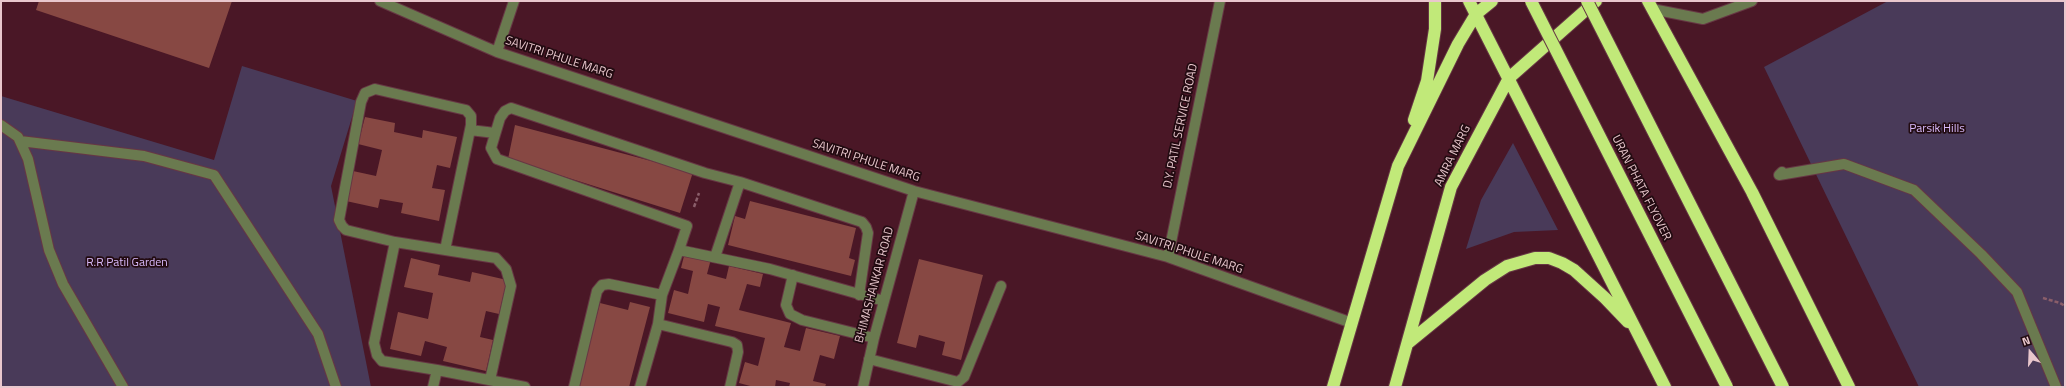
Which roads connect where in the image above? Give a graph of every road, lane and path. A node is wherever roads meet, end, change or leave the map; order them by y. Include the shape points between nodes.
1 (380, 1) edge
2 (514, 1) edge
3 (1220, 1) edge
4 (1435, 1) edge
5 (1469, 1) edge
6 (1492, 1) edge
7 (1531, 1) edge
8 (1587, 1) edge
9 (1596, 1) edge
10 (1752, 1) edge
11 (1650, 5) edge
12 (1476, 14) junction
13 (497, 52) junction
14 (1509, 78) junction
15 (1, 125) edge
16 (470, 130) junction
17 (496, 133) junction
18 (20, 141) junction
19 (1398, 166) junction
20 (1782, 172) dead end
21 (705, 173) junction
22 (740, 182) junction
23 (914, 190) junction
24 (687, 226) junction
25 (395, 242) junction
26 (445, 250) junction
27 (679, 250) junction
28 (715, 257) junction
29 (1168, 257) junction
30 (793, 275) junction
31 (1001, 286) dead end
32 (662, 295) junction
33 (859, 295) junction
34 (884, 301) junction
35 (1352, 323) junction
36 (658, 324) junction
37 (1637, 332) junction
38 (874, 338) junction
39 (1408, 343) junction
40 (869, 359) junction
41 (437, 370) junction
42 (490, 380) junction
43 (123, 387) edge
44 (336, 387) edge
45 (433, 387) edge
46 (525, 387) edge
47 (574, 387) edge
48 (640, 387) edge
49 (732, 387) edge
50 (863, 387) edge
51 (1333, 387) edge
52 (1395, 387) edge
53 (1665, 387) edge
54 (1727, 387) edge
55 (1783, 387) edge
56 (1849, 387) edge
57 (2056, 387) edge

1 - 13 street, SAVITRI PHULE MARG
2 - 13 street
3 - 29 street, D.Y. PATIL SERVICE ROAD
4 - 19 highway via 1435,29 1427,80
5 - 12 highway
6 - 12 highway
7 - 54 highway, URAN PHATA FLYOVER, bridge
8 - 55 highway, bridge
9 - 14 highway, AMRA MARG
10 - 11 street via 1703,19
11 - 56 highway via 1752,192
12 - 14 highway
12 - 19 highway via 1458,44
13 - 23 street, SAVITRI PHULE MARG
14 - 37 highway
14 - 39 highway, AMRA MARG via 1451,188
15 - 18 street
16 - 17 street
16 - 25 street via 471,116 466,110 375,90 366,93 360,102 339,220 346,230
16 - 26 street
17 - 21 street via 500,118 510,108
17 - 24 street via 491,148 497,159
18 - 43 street via 28,159 49,250 63,284
18 - 44 street via 144,156 214,175 318,334
19 - 35 highway
20 - 57 street via 1779,176 1844,164 1914,190 2017,292
21 - 22 street
21 - 24 path
22 - 28 street
22 - 33 street via 862,222 868,233
23 - 29 street, SAVITRI PHULE MARG
23 - 34 street, BHIMASHANKAR ROAD
24 - 27 street
25 - 26 street
25 - 41 street via 374,343 377,355 382,361
26 - 42 street via 496,258 506,269 511,286
27 - 28 street
27 - 32 street
28 - 30 street
29 - 35 street, SAVITRI PHULE MARG
30 - 33 street
30 - 38 street via 786,305 790,314 802,320
31 - 40 street via 964,377 958,382
32 - 36 street
32 - 47 street via 609,284 602,285 597,291
33 - 34 street
34 - 38 street, BHIMASHANKAR ROAD
35 - 51 highway
36 - 48 street
36 - 49 street via 737,345
37 - 39 highway via 1574,270 1549,258 1535,258 1507,266 1485,280
37 - 53 highway
38 - 40 street, BHIMASHANKAR ROAD
39 - 52 highway, AMRA MARG
40 - 50 street, BHIMASHANKAR ROAD
41 - 42 street
41 - 45 street
42 - 46 street

